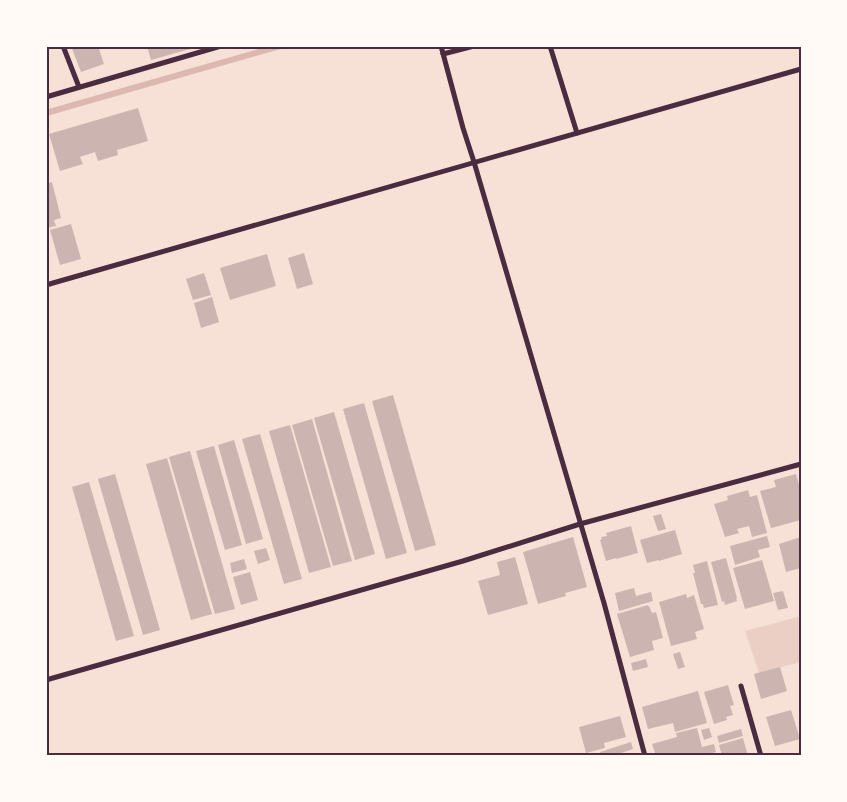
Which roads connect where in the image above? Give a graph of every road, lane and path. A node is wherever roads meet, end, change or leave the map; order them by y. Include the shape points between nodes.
1 (63, 46) edge
2 (222, 46) edge
3 (441, 46) edge
4 (474, 46) edge
5 (550, 46) edge
6 (443, 54) junction
7 (801, 69) edge
8 (79, 87) junction
9 (46, 97) edge
10 (577, 133) junction
11 (474, 162) junction
12 (46, 285) edge
13 (801, 464) edge
14 (580, 524) junction
15 (46, 680) edge
16 (741, 686) dead end
17 (645, 756) edge
18 (761, 756) edge

1 - 8 street
2 - 8 street
3 - 6 street
4 - 6 street
5 - 10 street
6 - 11 street
7 - 10 street
8 - 9 street
10 - 11 street
11 - 12 street
11 - 14 street
13 - 14 street
14 - 15 street via 463,561
14 - 17 street
16 - 18 street

